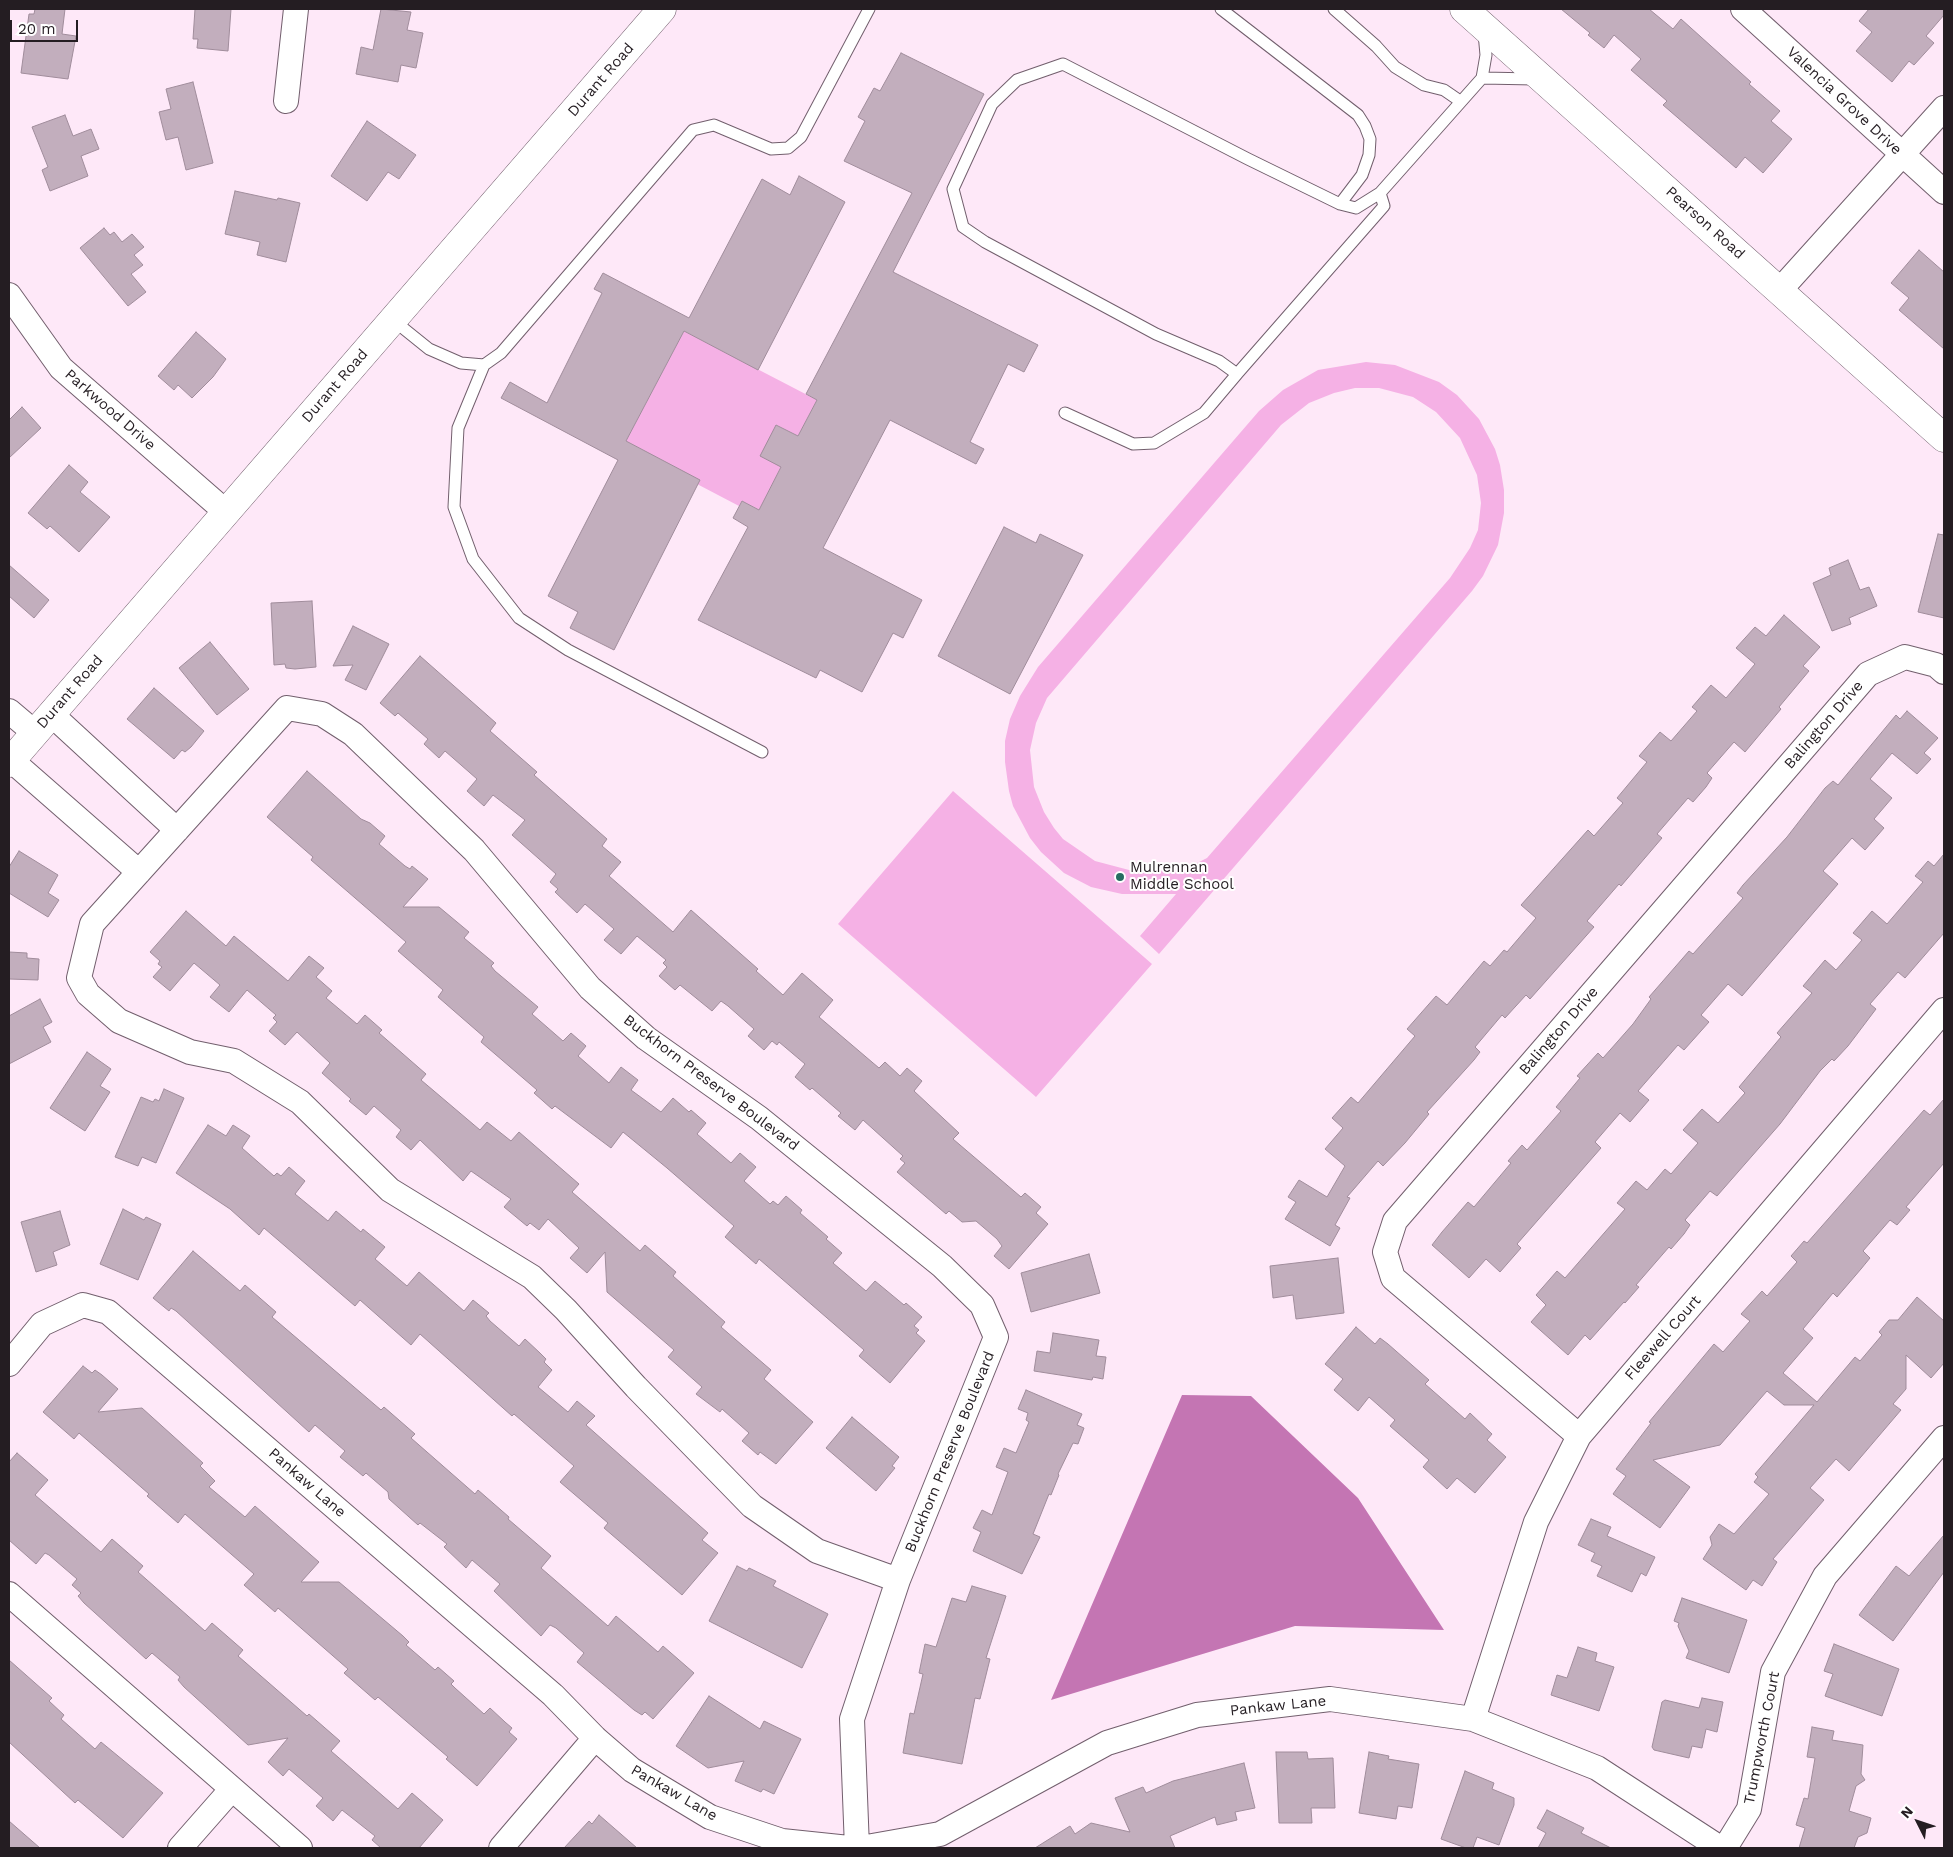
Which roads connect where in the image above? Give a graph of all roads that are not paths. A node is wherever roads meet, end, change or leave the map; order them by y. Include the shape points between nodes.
1 (296, 9) edge
2 (662, 9) edge
3 (869, 9) edge
4 (1221, 9) edge
5 (1334, 9) edge
6 (1744, 9) edge
7 (1474, 18) edge
8 (1482, 78) junction
9 (1543, 78) junction
10 (286, 100) dead end
11 (1460, 101) junction
12 (1944, 108) edge
13 (1903, 155) junction
14 (1944, 192) edge
15 (1380, 193) junction
16 (1340, 204) junction
17 (1780, 290) junction
18 (9, 295) edge
19 (393, 320) junction
20 (484, 364) junction
21 (1237, 374) junction
22 (1065, 413) dead end
23 (1944, 438) edge
24 (226, 512) junction
25 (1944, 672) edge
26 (9, 711) edge
27 (43, 724) junction
28 (762, 752) dead end
29 (10, 761) edge
30 (177, 830) junction
31 (140, 872) junction
32 (1944, 1010) edge
33 (9, 1364) edge
34 (1579, 1436) junction
35 (1944, 1438) edge
36 (898, 1580) junction
37 (9, 1594) edge
38 (1473, 1719) junction
39 (595, 1738) junction
40 (231, 1790) junction
41 (180, 1848) edge
42 (300, 1848) edge
43 (501, 1848) edge
44 (849, 1848) edge
45 (856, 1848) edge
46 (861, 1848) edge
47 (1720, 1848) edge
48 (1724, 1848) edge

1 - 10 street
2 - 19 street, Durant Road
3 - 20 lane via 801,137 788,148 772,149 714,125 693,130 500,353
4 - 16 lane via 1358,116 1365,126 1370,139 1369,154 1362,175
5 - 11 lane via 1395,66 1424,85 1444,90
6 - 13 street, Valencia Grove Drive
7 - 8 lane via 1486,55
7 - 9 street, Pearson Road
8 - 9 lane
8 - 11 lane
9 - 17 street, Pearson Road
11 - 15 lane
12 - 13 street
13 - 14 street, Valencia Grove Drive
13 - 17 street
15 - 16 lane via 1356,208
15 - 21 lane via 1384,206
16 - 21 lane via 1063,64 1017,80 992,104 953,189 963,227 1139,325 1219,361
17 - 23 street, Pearson Road
18 - 24 street, Parkwood Drive via 61,368
19 - 20 lane via 430,348 461,363
19 - 24 street, Durant Road
20 - 28 lane via 458,428 454,507 473,559 519,618 568,650
21 - 22 lane via 1204,413 1154,443 1133,444
24 - 27 street, Durant Road
25 - 34 street, Balington Drive via 1936,665 1905,657 1868,674 1395,1222 1385,1252 1393,1278
26 - 27 street
27 - 29 street, Durant Road
27 - 30 street
29 - 31 street
30 - 31 street, Buckhorn Preserve Boulevard
30 - 36 street, Buckhorn Preserve Boulevard via 287,708 322,714 354,734 474,850 590,988 646,1038 767,1124 942,1266 982,1305 996,1337
31 - 36 street, Buckhorn Preserve Boulevard via 92,924 79,978 88,994 119,1021 190,1052 234,1061 300,1102 390,1190 532,1277 752,1506 817,1551
32 - 34 street, Fleewell Court
33 - 39 street, Pankaw Lane via 42,1324 83,1305 108,1312 553,1695
34 - 38 street, Fleewell Court via 1536,1522
35 - 48 street, Trumpworth Court via 1825,1576 1773,1672 1749,1810
36 - 45 street, Buckhorn Preserve Boulevard via 852,1719
37 - 40 street
38 - 46 street, Pankaw Lane via 1330,1700 1197,1714 1108,1743 940,1834
38 - 47 street, Pankaw Lane via 1597,1768
39 - 43 street
39 - 44 street, Pankaw Lane via 632,1770 710,1817 782,1841
40 - 41 street
40 - 42 street

